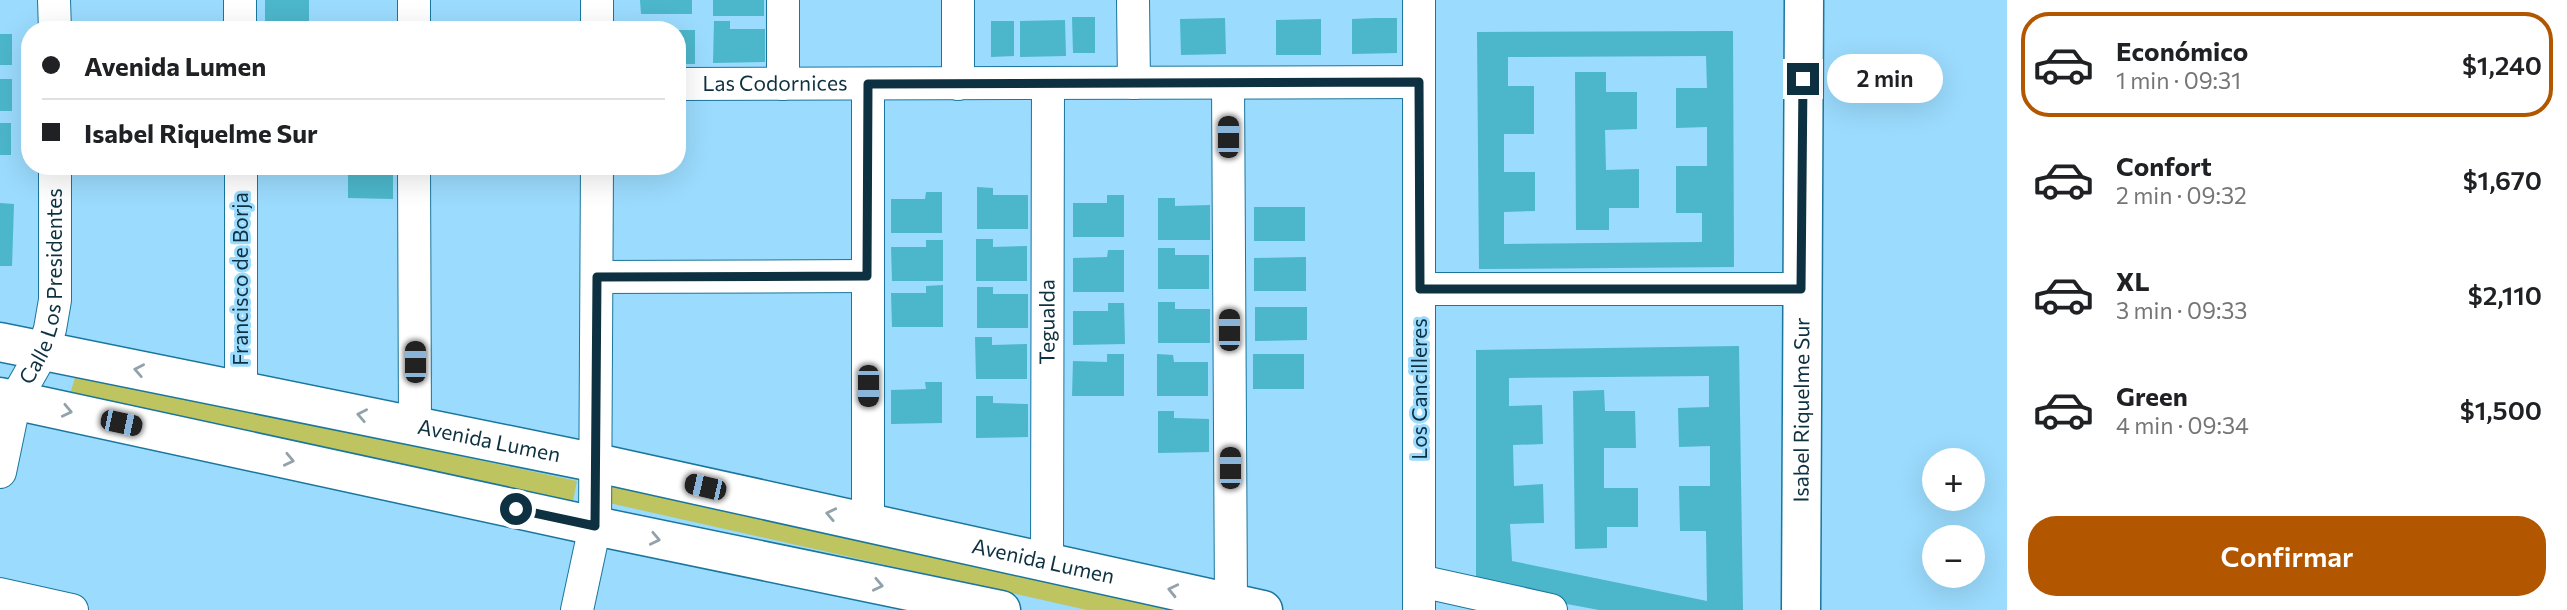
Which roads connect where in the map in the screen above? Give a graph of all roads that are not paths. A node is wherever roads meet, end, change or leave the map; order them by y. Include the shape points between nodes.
1 (54, 0) edge
2 (240, 0) edge
3 (414, 0) edge
4 (597, 0) edge
5 (783, 0) edge
6 (958, 0) edge
7 (1133, 0) edge
8 (1419, 0) edge
9 (1804, 0) edge
10 (54, 21) edge
11 (240, 21) edge
12 (414, 21) edge
13 (597, 21) edge
14 (1419, 82) junction
15 (1048, 83) junction
16 (1134, 83) junction
17 (1228, 83) junction
18 (686, 84) edge
19 (783, 84) junction
20 (868, 84) junction
21 (958, 84) junction
22 (55, 175) edge
23 (241, 175) edge
24 (414, 175) edge
25 (597, 175) edge
26 (867, 276) junction
27 (597, 277) junction
28 (1420, 289) junction
29 (1801, 289) junction
30 (0, 342) edge
31 (43, 351) junction
32 (241, 391) junction
33 (8, 399) edge
34 (415, 426) junction
35 (597, 463) junction
36 (0, 472) edge
37 (868, 523) junction
38 (595, 526) junction
39 (1047, 562) junction
40 (0, 594) edge
41 (1420, 595) edge
42 (1247, 606) edge
43 (72, 610) edge
44 (576, 610) edge
45 (1001, 610) edge
46 (1552, 610) edge
47 (1801, 610) edge

1 - 10 street
2 - 11 street
3 - 12 street
4 - 13 street
5 - 19 street
6 - 21 street
7 - 16 street
8 - 14 street, Los Cancilleres
9 - 29 street, Isabel Riquelme Sur
14 - 17 street, Las Codornices
14 - 28 street, Los Cancilleres
15 - 16 street, Las Codornices
15 - 21 street, Las Codornices
15 - 39 street, Tegualda
16 - 17 street, Las Codornices
17 - 42 street
18 - 19 street, Las Codornices
19 - 20 street, Las Codornices
20 - 21 street, Las Codornices
20 - 26 street
22 - 31 street, Calle Los Presidentes via 55,300
23 - 32 street, Francisco de Borja
24 - 34 street
25 - 27 street
26 - 27 street
26 - 37 street
27 - 35 street
28 - 29 street
28 - 41 street, Los Cancilleres
29 - 47 street, Isabel Riquelme Sur
30 - 31 street, Avenida Lumen
32 -> 31 street, Avenida Lumen
31 - 33 street, Calle Los Presidentes
34 -> 32 street, Avenida Lumen
33 - 36 street, Calle Los Presidentes
33 -> 38 street
34 - 35 street, Avenida Lumen
37 -> 35 street, Avenida Lumen
35 - 38 street
37 - 39 street, Avenida Lumen
38 - 44 street
38 -> 45 street
42 -> 39 street, Avenida Lumen
40 - 43 street
41 - 46 street

